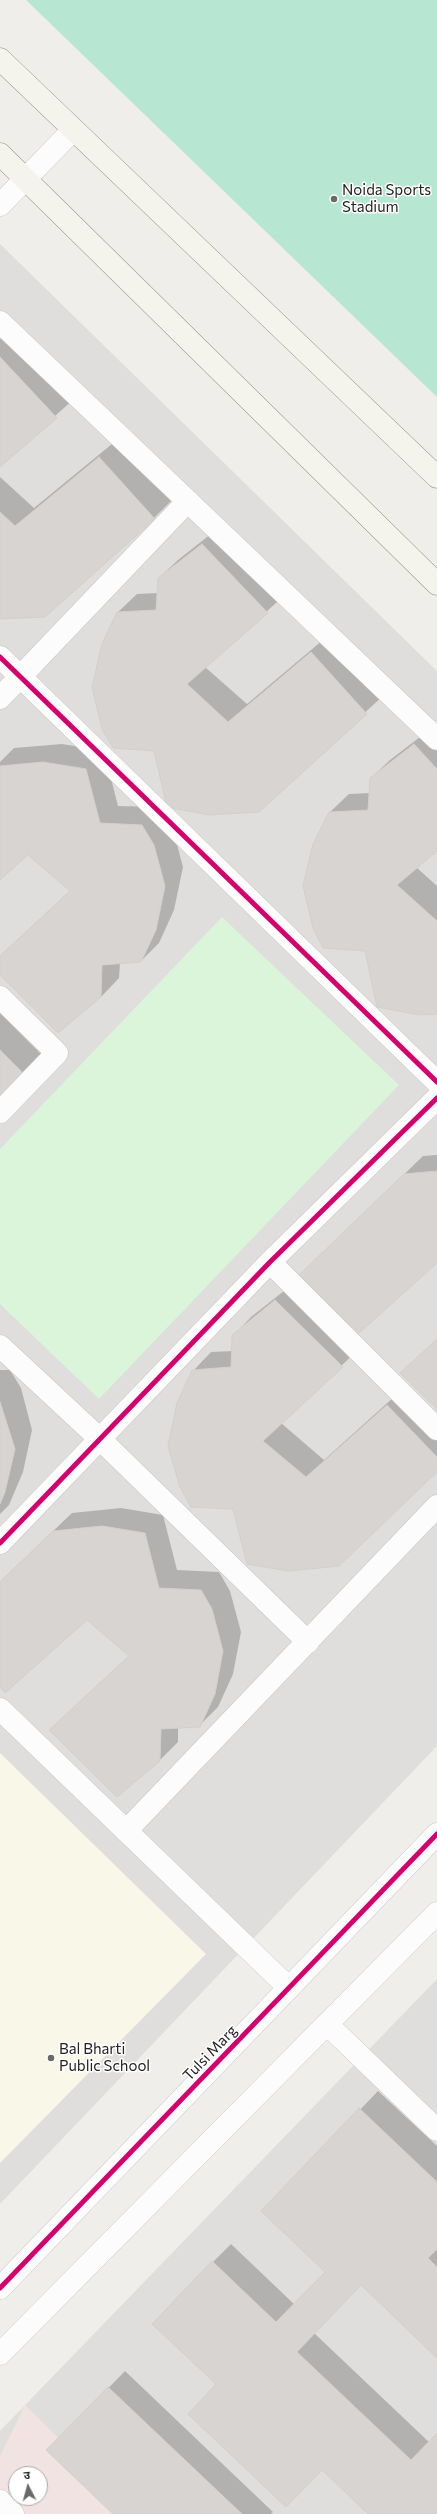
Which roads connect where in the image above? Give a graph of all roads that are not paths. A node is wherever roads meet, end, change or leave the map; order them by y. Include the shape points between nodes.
1 (0, 59) edge
2 (73, 130) junction
3 (0, 154) edge
4 (25, 179) junction
5 (0, 205) edge
6 (0, 322) edge
7 (437, 477) edge
8 (188, 501) junction
9 (437, 584) edge
10 (0, 657) edge
11 (20, 677) junction
12 (0, 698) edge
13 (437, 739) edge
14 (0, 997) edge
15 (437, 1082) edge
16 (437, 1098) edge
17 (0, 1112) edge
18 (270, 1262) junction
19 (0, 1346) edge
20 (437, 1429) edge
21 (101, 1440) junction
22 (437, 1506) edge
23 (0, 1543) edge
24 (308, 1642) junction
25 (0, 1709) edge
26 (126, 1831) junction
27 (437, 1834) edge
28 (437, 1913) edge
29 (289, 1988) junction
30 (328, 2025) junction
31 (437, 2130) edge
32 (0, 2288) edge
33 (0, 2354) edge
34 (0, 2501) edge
35 (13, 2514) edge

1 - 2 main road
2 - 4 street
2 - 7 main road
3 - 4 main road
4 - 5 street
4 - 9 main road
6 - 8 street
8 - 11 street
8 - 13 street
10 - 11 street
11 - 12 street
11 - 15 street
14 - 17 street via 57,1052
16 - 18 street
18 - 20 street
18 - 21 street
19 - 21 street
21 - 23 street
21 - 24 street
22 - 24 street
24 - 26 street
25 - 26 street
26 - 29 street
27 - 29 street, Tulsi Marg
28 - 30 street
29 - 32 street, Tulsi Marg
30 - 31 street
30 - 33 street
34 - 35 street

